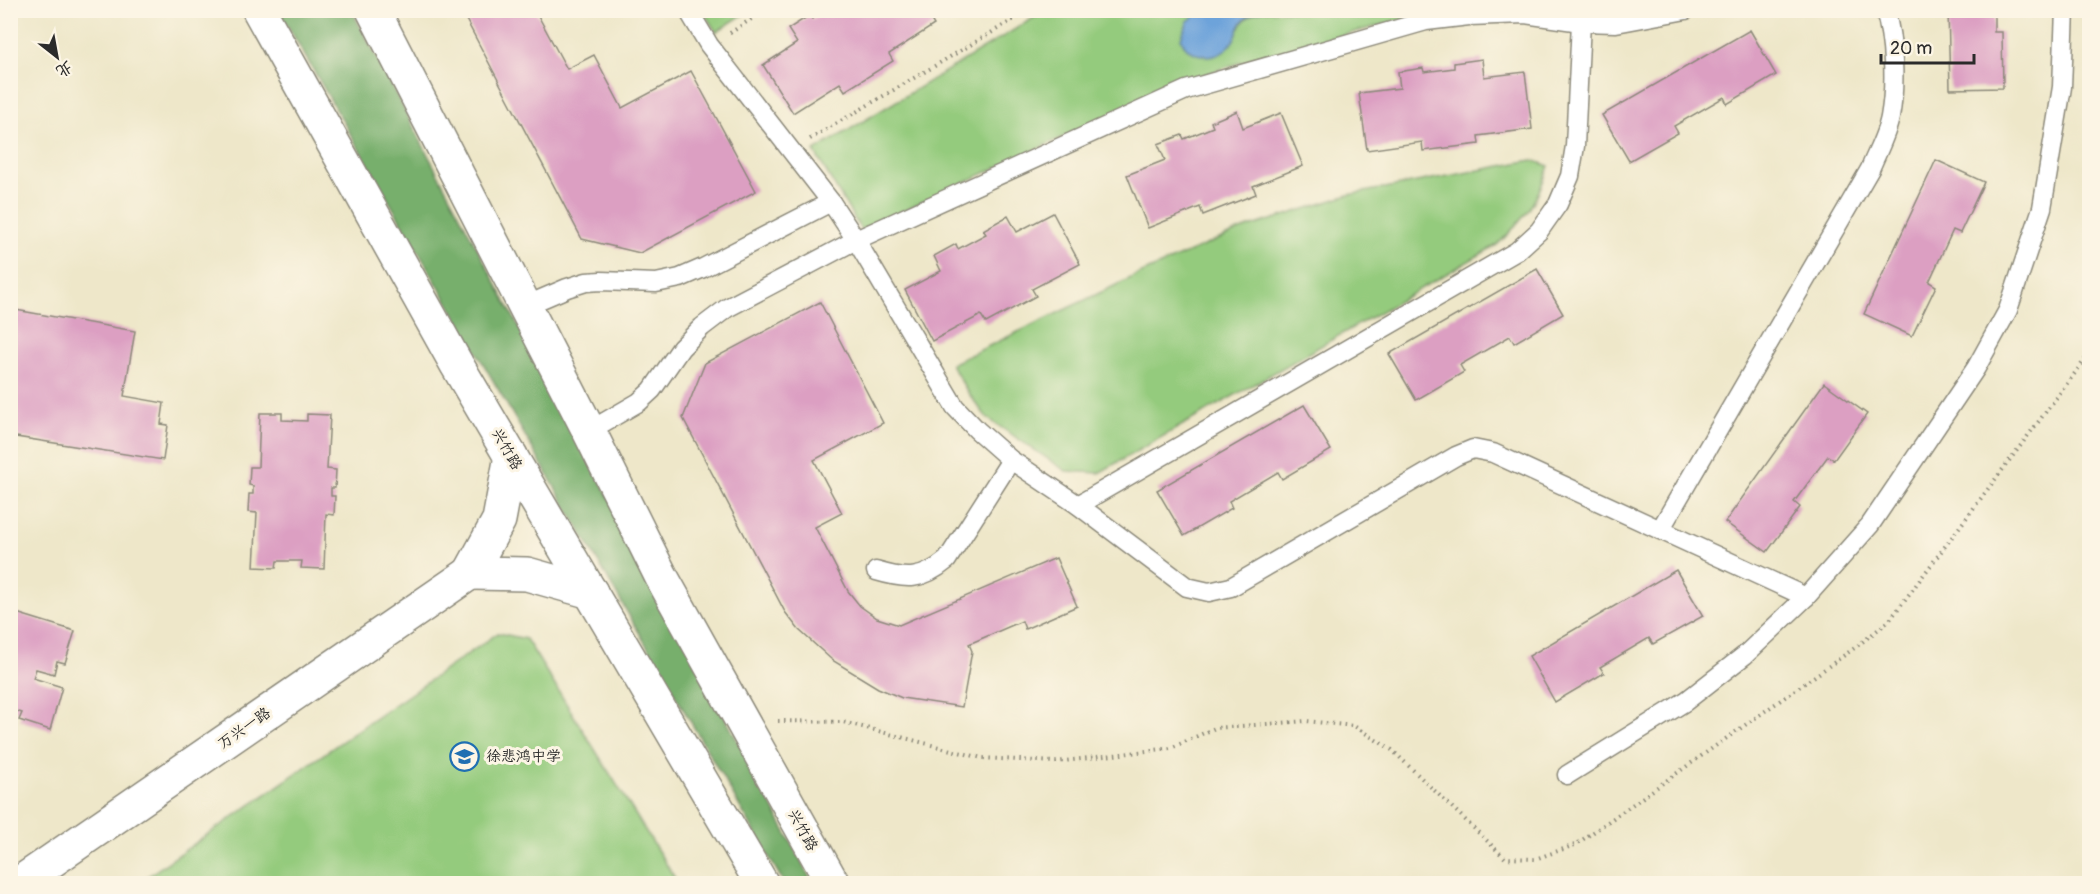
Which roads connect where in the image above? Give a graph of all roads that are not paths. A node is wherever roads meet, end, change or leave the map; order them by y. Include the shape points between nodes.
1 (259, 10) edge
2 (373, 10) edge
3 (688, 10) edge
4 (1686, 10) edge
5 (1885, 10) edge
6 (2065, 10) edge
7 (1518, 12) edge
8 (1581, 22) junction
9 (831, 202) junction
10 (856, 240) junction
11 (525, 306) junction
12 (590, 431) junction
13 (511, 456) junction
14 (1011, 460) junction
15 (1078, 505) junction
16 (1660, 530) junction
17 (876, 571) dead end
18 (470, 573) junction
19 (591, 592) junction
20 (1806, 597) junction
21 (1567, 775) dead end
22 (18, 884) edge
23 (762, 884) edge
24 (833, 884) edge

1 - 13 street, 兴竹路
2 - 11 street, 兴竹路
3 - 9 lane via 709,45
4 - 8 lane via 1616,22
5 - 16 lane via 1893,69 1890,117 1870,169
6 - 20 lane via 2062,87 2042,208 2008,310 1976,368 1870,525
7 - 8 lane
7 - 10 lane via 1426,21 1186,90
8 - 15 lane via 1570,176 1558,204 1539,231 1517,252
9 - 10 lane
9 - 11 lane via 680,278 657,283 586,282
10 - 12 lane via 727,308 681,348 639,402
10 - 14 lane via 955,407
11 - 12 street, 兴竹路
12 - 24 street, 兴竹路 via 661,576
13 - 18 street via 499,520
13 - 19 street, 兴竹路
14 - 15 lane
14 - 17 lane via 947,560 935,570 919,577 900,578
15 - 16 lane via 1187,587 1209,592 1231,587 1473,449 1493,453
16 - 20 lane
18 - 19 street via 527,574
18 - 22 street, 万兴一路
19 - 23 street, 兴竹路
20 - 21 lane via 1745,655 1686,701

